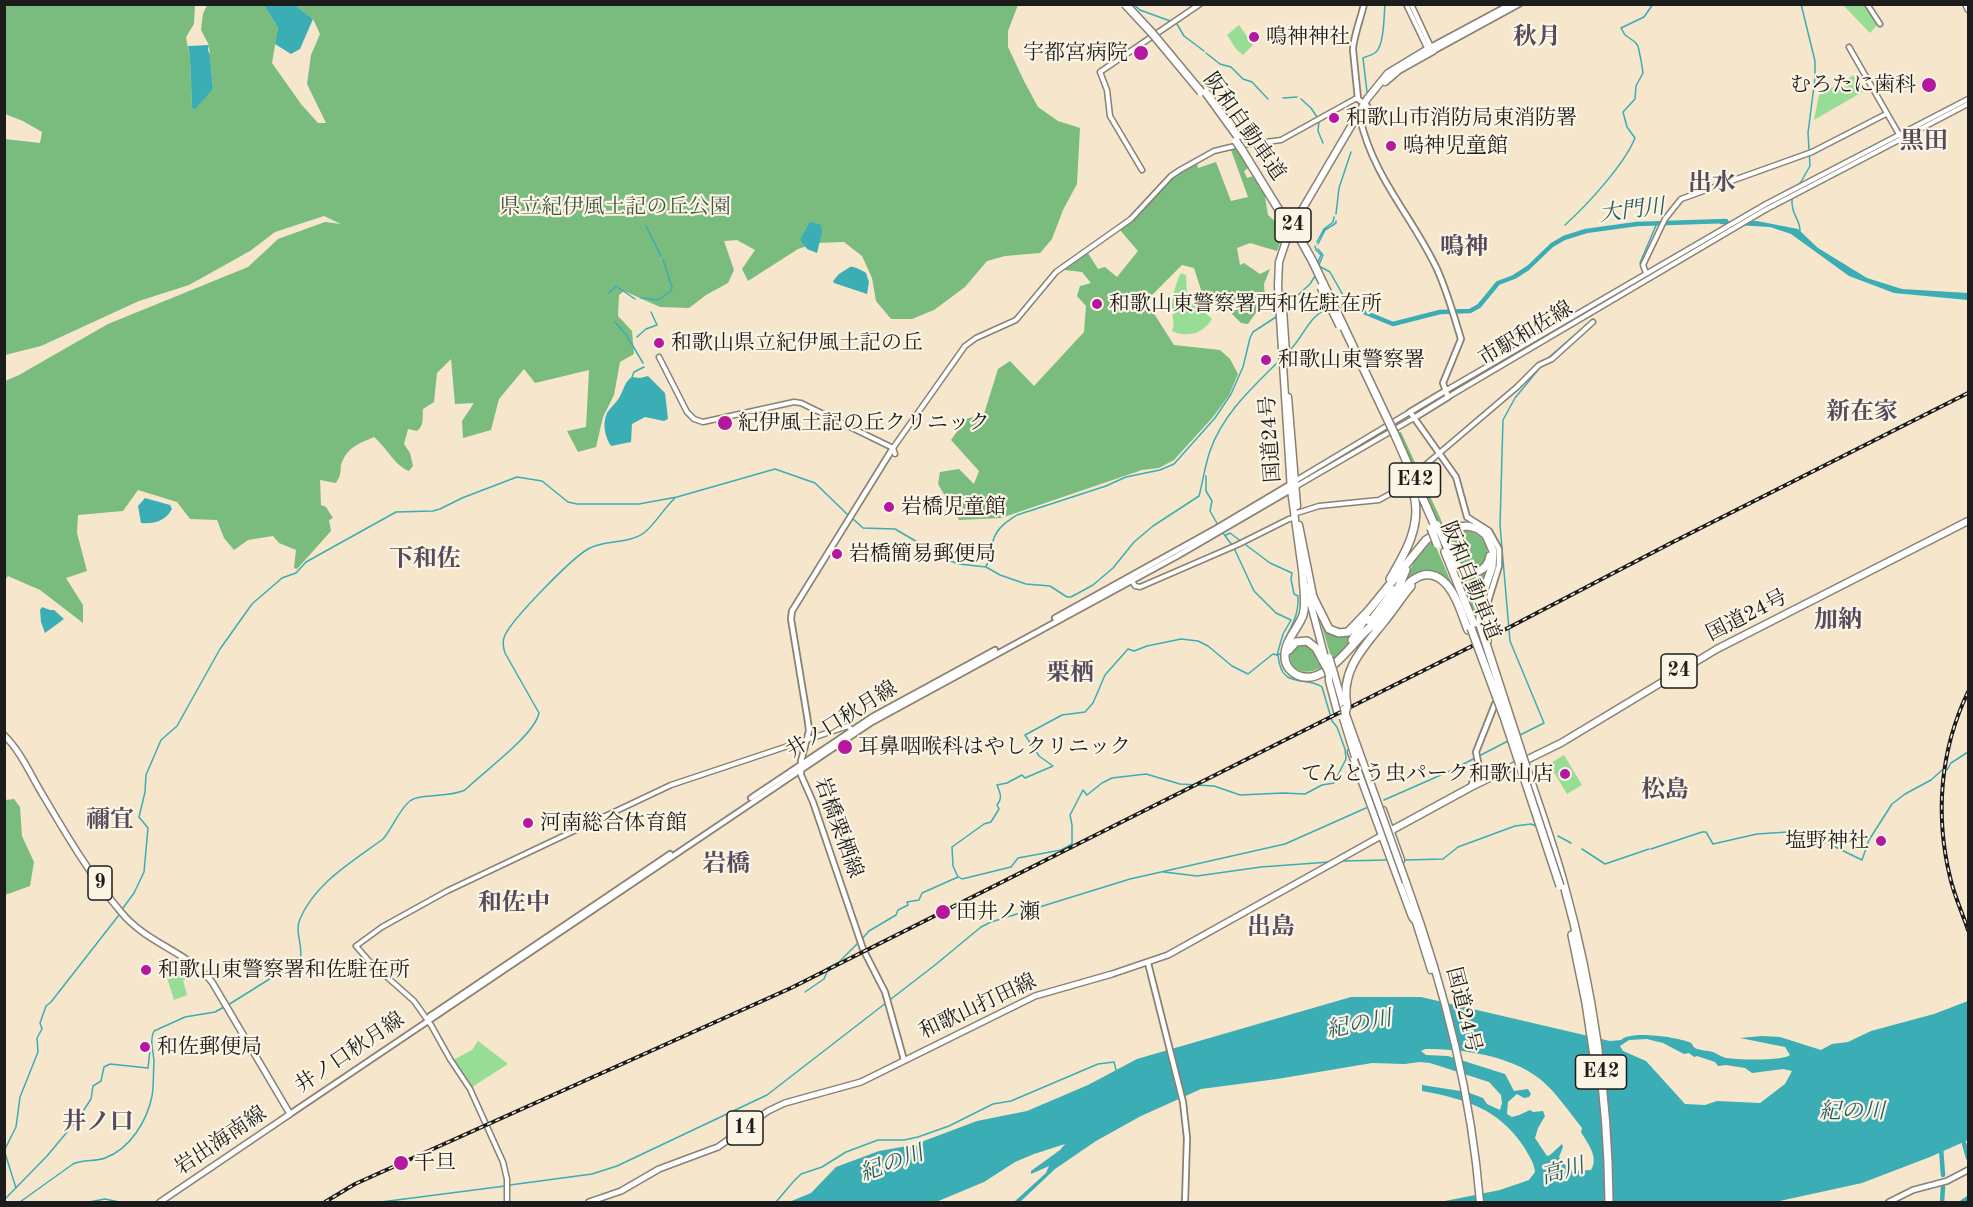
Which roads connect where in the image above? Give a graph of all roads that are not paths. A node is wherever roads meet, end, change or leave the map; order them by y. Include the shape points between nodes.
1 (1125, 4) edge
2 (1131, 4) edge
3 (1200, 4) edge
4 (1364, 4) edge
5 (1409, 4) edge
6 (1512, 4) edge
7 (1519, 4) edge
8 (1867, 4) edge
9 (1965, 4) edge
10 (1968, 10) edge
11 (1880, 24) dead end
12 (1849, 47) dead end
13 (1430, 50) junction
14 (1202, 91) junction
15 (1358, 99) junction
16 (1968, 99) edge
17 (1968, 104) edge
18 (1365, 105) junction
19 (1886, 114) junction
20 (1358, 117) junction
21 (1901, 137) junction
22 (1142, 170) dead end
23 (1648, 276) junction
24 (1593, 322) dead end
25 (659, 357) dead end
26 (1445, 391) junction
27 (1448, 398) junction
28 (1410, 412) junction
29 (1414, 418) junction
30 (1393, 436) junction
31 (892, 448) junction
32 (895, 454) dead end
33 (1439, 454) junction
34 (1407, 473) junction
35 (1416, 473) dead end
36 (1406, 481) dead end
37 (1292, 486) junction
38 (1296, 515) junction
39 (1968, 521) edge
40 (1434, 526) junction
41 (1441, 542) junction
42 (1399, 564) junction
43 (1303, 574) junction
44 (1426, 576) junction
45 (1400, 577) junction
46 (1131, 579) junction
47 (1381, 594) junction
48 (1313, 597) junction
49 (1392, 602) junction
50 (1381, 617) junction
51 (1361, 623) junction
52 (1473, 628) junction
53 (1357, 640) junction
54 (1364, 646) junction
55 (1326, 658) junction
56 (1330, 673) joint
57 (1343, 711) junction
58 (852, 730) junction
59 (4, 735) edge
60 (807, 741) junction
61 (1351, 744) junction
62 (1357, 749) junction
63 (1363, 755) junction
64 (800, 768) junction
65 (1471, 787) junction
66 (1391, 830) junction
67 (1381, 836) junction
68 (1404, 883) junction
69 (1562, 885) junction
70 (1148, 964) junction
71 (1436, 978) junction
72 (428, 1020) junction
73 (904, 1060) junction
74 (290, 1114) junction
75 (1967, 1170) edge
76 (160, 1203) edge
77 (507, 1203) edge
78 (589, 1203) edge
79 (1185, 1203) edge
80 (1478, 1203) edge
81 (1606, 1203) edge
82 (1889, 1203) edge

1 - 14 highway, 阪和自動車道 / E42, bridge
2 - 14 highway, 阪和自動車道 / E42, bridge
3 - 22 street via 1100,72 1110,116
4 - 15 main road via 1353,44
5 - 13 street
6 - 13 main road
7 - 13 main road
8 - 11 street
9 - 10 street
12 - 19 street
13 - 18 highway, 国道24号 / 24 via 1388,73
14 - 30 highway, 阪和自動車道 / E42, bridge via 1245,150 1296,235
15 - 18 main road
15 - 31 street via 1281,140 1214,151 1176,172 1127,223 1056,272 1016,320 965,346
16 - 21 street
17 - 21 street
18 - 20 highway, 国道24号 / 24
19 - 21 street
19 - 23 street via 1812,152 1686,197 1675,205 1660,228 1644,262
20 - 26 main road via 1376,167 1437,270 1451,308 1461,342 1443,382
20 - 37 highway, 国道24号 / 24 via 1299,213 1279,262
21 - 23 street
23 - 26 street, 市駅和佐線 via 1617,290
23 - 27 street, 市駅和佐線
24 - 33 street
25 - 31 street via 693,419 703,422 801,403
26 - 27 main road
26 - 28 main road
27 - 29 main road
28 - 29 main road
28 - 37 street
29 - 33 main road
29 - 37 street
30 - 34 highway, 阪和自動車道 / E42
30 - 40 highway, 阪和自動車道 / E42
31 - 32 street
31 - 60 main road, 岩橋栗栖線 via 792,611 808,722
33 - 35 street
33 - 65 main road via 1460,486 1465,516 1490,532 1500,551 1485,612 1489,647 1506,696 1495,705 1476,752
34 - 40 highway, 阪和自動車道 / E42
34 - 42 highway via 1416,518
36 - 38 street via 1379,500 1319,506
37 - 38 highway, 国道24号 / 24
37 - 46 main road, 井ノ口秋月線
38 - 43 highway, 国道24号 / 24
38 - 46 street via 1140,587
38 - 48 highway, 国道24号 / 24
39 - 65 highway, 国道24号 / 24 via 1717,649 1561,742
40 - 41 highway, 阪和自動車道 / E42, bridge
41 - 45 highway via 1463,570 1475,572 1487,564 1490,552 1484,538 1471,530 1454,530 1427,544
41 - 52 highway, 阪和自動車道 / E42
42 - 47 highway
42 - 51 highway
43 - 53 highway via 1303,614 1285,652 1290,669 1301,676 1316,675 1339,661
43 - 55 highway, 国道24号 / 24
44 - 49 highway via 1409,584
44 - 52 highway via 1438,578 1448,586
44 - 54 highway via 1411,586
45 - 47 highway
45 - 49 highway
45 - 51 highway
45 - 52 highway via 1418,549 1436,532 1459,525 1478,529 1490,541 1494,556
45 - 53 highway
46 - 58 main road, 井ノ口秋月線
46 - 64 main road, 井ノ口秋月線 via 894,708
47 - 51 highway
48 - 51 highway via 1333,632 1348,632
48 - 55 highway, 国道24号 / 24
49 - 50 highway
50 - 53 highway
50 - 54 highway
51 - 55 highway via 1340,655 1312,673 1293,668 1289,650 1296,642 1307,641
52 - 69 highway, 阪和自動車道 / E42, bridge
52 - 69 highway, 阪和自動車道 / E42, bridge via 1529,776
54 - 57 highway via 1347,677
55 - 56 highway, bridge
56 - 57 highway, 国道24号
57 - 61 highway, 国道24号, bridge
57 - 62 highway, 国道24号, bridge
57 - 63 highway, bridge via 1352,723
58 - 60 street via 848,726
58 - 64 main road, 井ノ口秋月線
59 - 74 main road, 岩出海南線 / 9 via 119,910 136,928 212,982
60 - 64 main road, 岩橋栗栖線
60 - 72 street via 650,795 447,891 356,946 406,993
61 - 67 highway, bridge
61 - 68 highway, 国道24号, bridge
62 - 63 highway, bridge
62 - 68 highway, 国道24号, bridge
63 - 66 highway, bridge
64 - 72 main road, 井ノ口秋月線
64 - 73 main road, 岩橋栗栖線 via 863,949 888,1002
65 - 66 highway, 国道24号 / 24
66 - 67 highway, 国道24号 / 24
66 - 68 highway, bridge
67 - 68 highway via 1393,868
67 - 70 main road, 和歌山打田線 / 14
68 - 71 highway, 国道24号
68 - 71 highway, 国道24号 via 1423,928
69 - 81 highway, 阪和自動車道 / E42 via 1591,1002 1600,1063 1606,1131
70 - 73 main road, 和歌山打田線 / 14 via 1035,996
70 - 79 main road via 1185,1117
71 - 80 highway, 国道24号 via 1457,1072
72 - 74 main road, 井ノ口秋月線
72 - 77 street via 470,1089 498,1149 507,1179
73 - 78 main road, 和歌山打田線 / 14 via 855,1085 785,1103 718,1147 659,1169 621,1191
74 - 76 main road, 岩出海南線
75 - 82 main road

